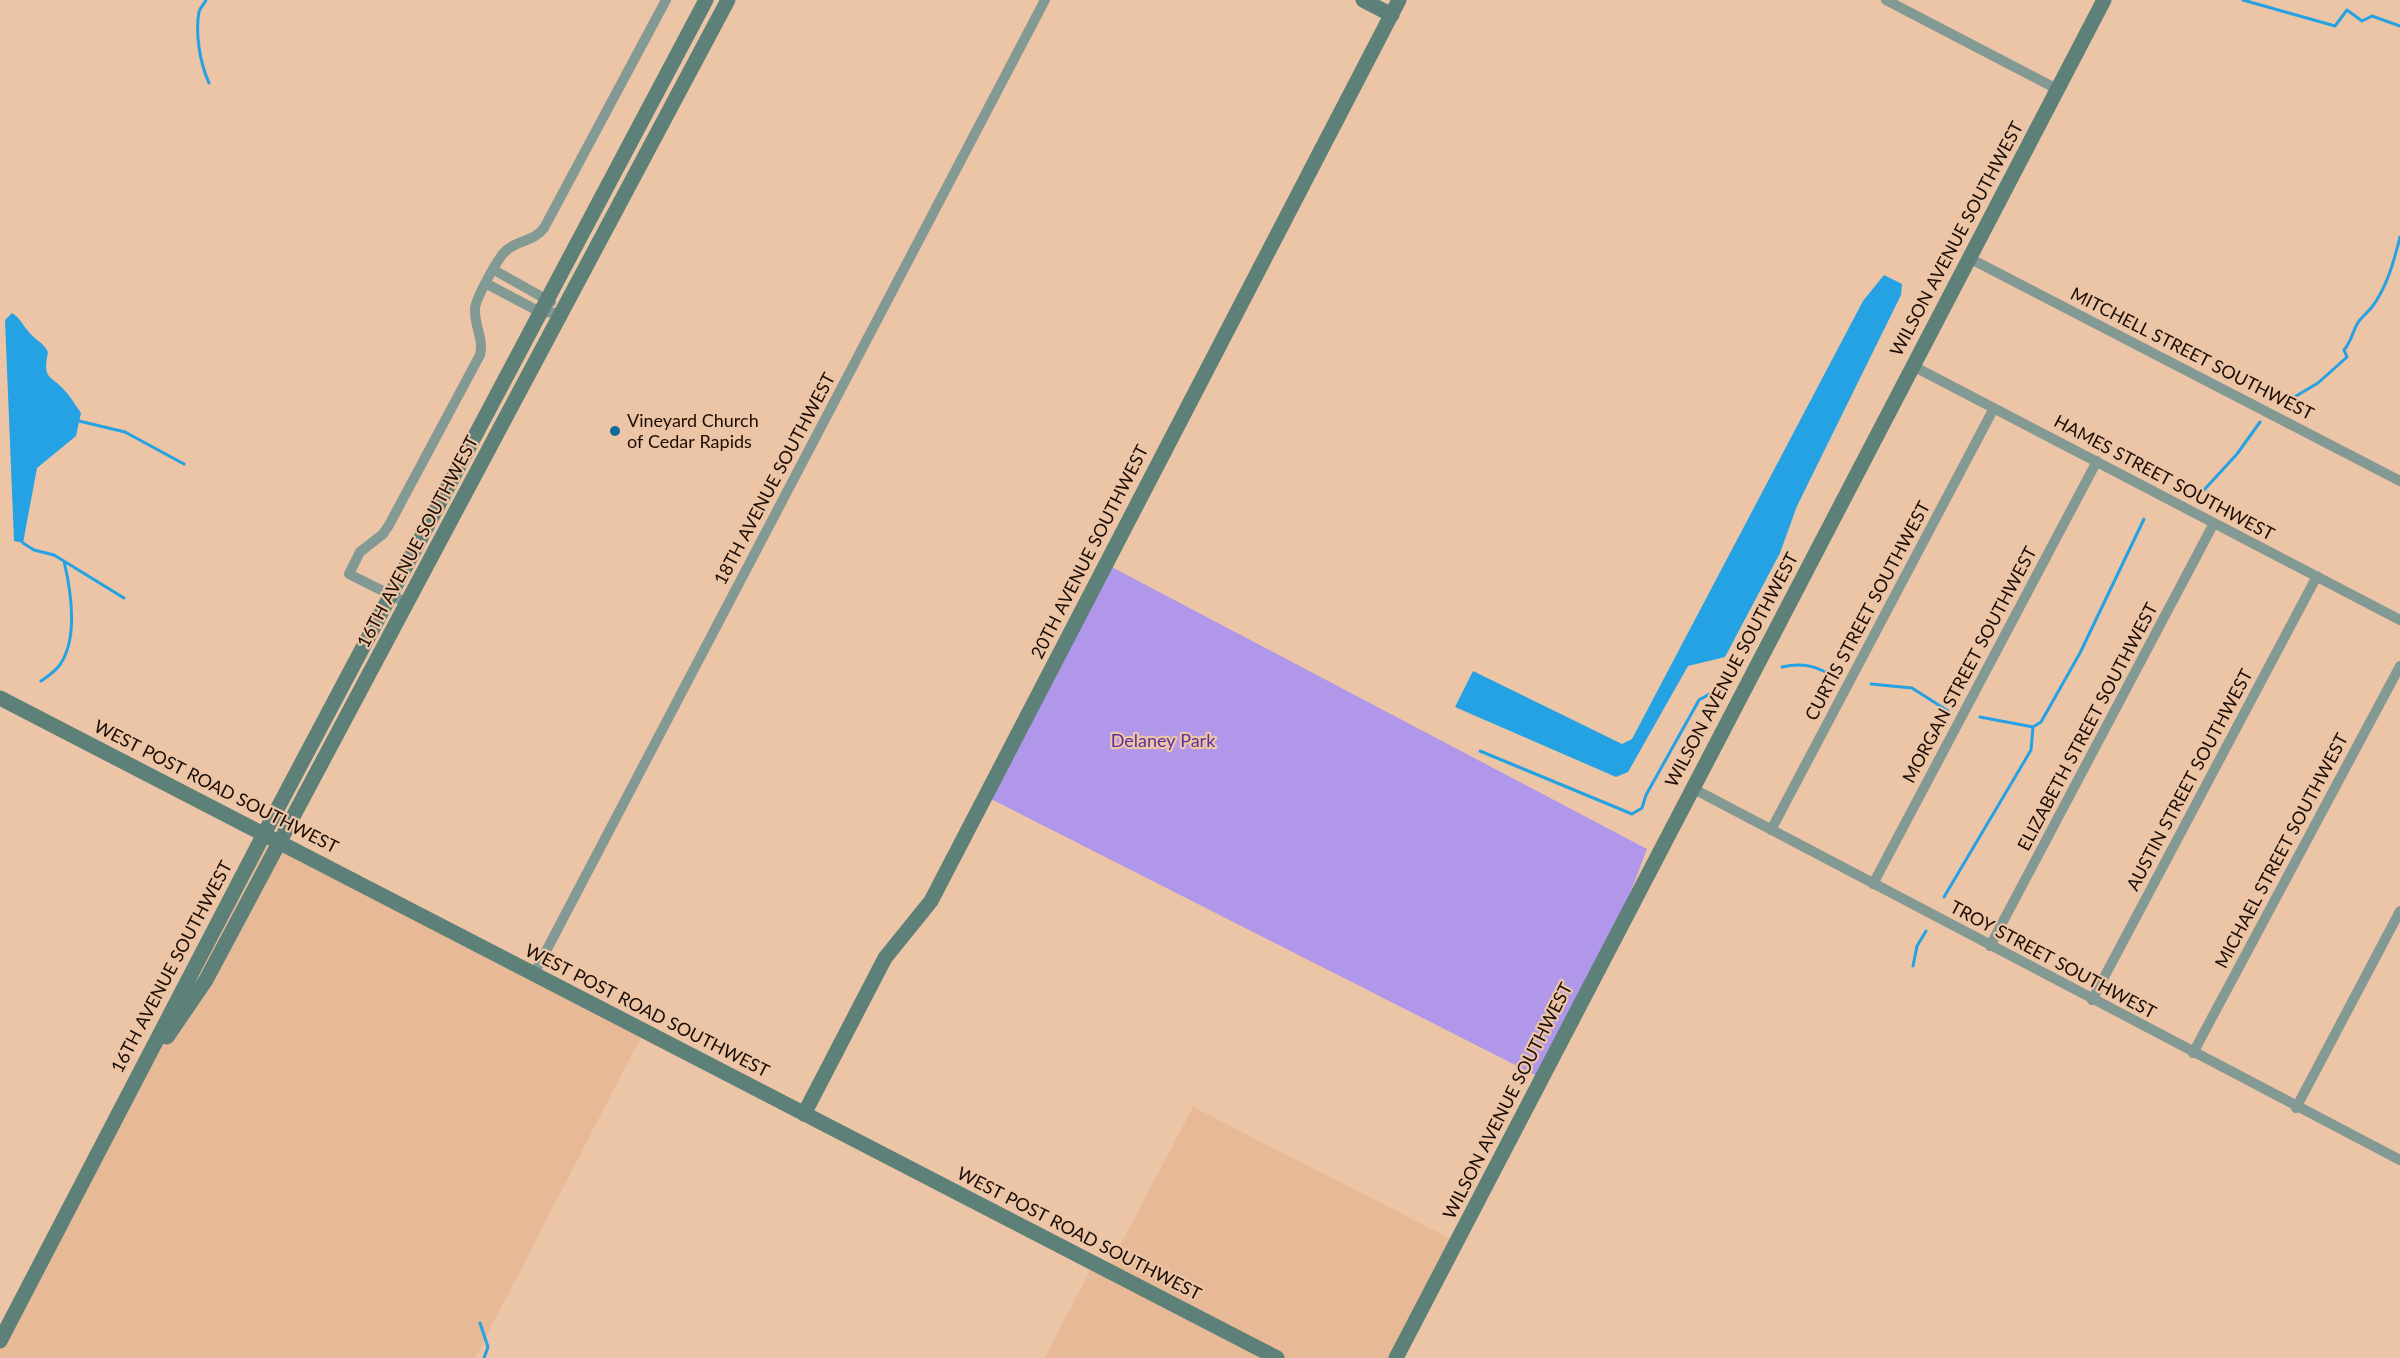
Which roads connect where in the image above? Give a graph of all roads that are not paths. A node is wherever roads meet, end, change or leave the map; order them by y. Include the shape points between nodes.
1 (666, 0) edge
2 (705, 0) edge
3 (728, 0) edge
4 (1045, 0) edge
5 (1364, 0) edge
6 (1399, 0) edge
7 (1886, 0) edge
8 (2104, 0) edge
9 (1392, 15) junction
10 (2057, 89) junction
11 (1970, 258) junction
12 (494, 270) junction
13 (487, 284) junction
14 (548, 298) junction
15 (540, 312) junction
16 (561, 313) junction
17 (1913, 366) junction
18 (1994, 408) junction
19 (2097, 461) junction
20 (2400, 481) edge
21 (2214, 523) junction
22 (2317, 576) junction
23 (390, 595) junction
24 (407, 603) junction
25 (2400, 620) edge
26 (2400, 666) edge
27 (0, 698) edge
28 (1692, 788) junction
29 (1771, 830) junction
30 (264, 834) junction
31 (280, 842) junction
32 (1873, 884) junction
33 (2400, 911) edge
34 (1990, 946) junction
35 (534, 974) junction
36 (2092, 1000) junction
37 (2193, 1053) junction
38 (129, 1093) junction
39 (2296, 1108) junction
40 (804, 1114) junction
41 (2400, 1160) edge
42 (0, 1341) edge
43 (1277, 1358) edge
44 (1396, 1358) edge

1 - 12 street via 544,228 538,236 513,245 502,254
2 - 14 street, 16TH AVENUE SOUTHWEST
3 - 16 street, 16TH AVENUE SOUTHWEST
4 - 35 street, 18TH AVENUE SOUTHWEST
5 - 9 street
6 - 9 street, 20TH AVENUE SOUTHWEST
7 - 10 street
8 - 10 street, WILSON AVENUE SOUTHWEST
9 - 40 street, 20TH AVENUE SOUTHWEST via 931,901 885,958
10 - 11 street, WILSON AVENUE SOUTHWEST
11 - 17 street, WILSON AVENUE SOUTHWEST
11 - 20 street, MITCHELL STREET SOUTHWEST
12 - 13 street
12 - 14 street
13 - 15 street
13 - 23 street via 474,307 483,344 480,355 389,525 360,552 349,574
14 - 15 street, 16TH AVENUE SOUTHWEST
14 - 16 street
15 - 16 street
15 - 23 street, 16TH AVENUE SOUTHWEST
16 - 24 street, 16TH AVENUE SOUTHWEST
17 - 18 street, HAMES STREET SOUTHWEST
17 - 28 street, WILSON AVENUE SOUTHWEST
18 - 19 street, HAMES STREET SOUTHWEST
18 - 29 street, CURTIS STREET SOUTHWEST
19 - 21 street, HAMES STREET SOUTHWEST
19 - 32 street, MORGAN STREET SOUTHWEST
21 - 22 street, HAMES STREET SOUTHWEST
21 - 34 street, ELIZABETH STREET SOUTHWEST
22 - 25 street, HAMES STREET SOUTHWEST
22 - 36 street, AUSTIN STREET SOUTHWEST
23 - 24 street
23 - 30 street, 16TH AVENUE SOUTHWEST
24 - 31 street, 16TH AVENUE SOUTHWEST
26 - 37 street, MICHAEL STREET SOUTHWEST
27 - 30 street, WEST POST ROAD SOUTHWEST
28 - 29 street, TROY STREET SOUTHWEST
28 - 44 street, WILSON AVENUE SOUTHWEST
29 - 32 street, TROY STREET SOUTHWEST
30 - 31 street, WEST POST ROAD SOUTHWEST
30 - 38 street, 16TH AVENUE SOUTHWEST
31 - 35 street, WEST POST ROAD SOUTHWEST
31 - 38 street, 16TH AVENUE SOUTHWEST via 206,980
32 - 34 street, TROY STREET SOUTHWEST
33 - 39 street
34 - 36 street, TROY STREET SOUTHWEST
35 - 40 street, WEST POST ROAD SOUTHWEST
36 - 37 street, TROY STREET SOUTHWEST
37 - 39 street, TROY STREET SOUTHWEST
38 - 42 street, 16TH AVENUE SOUTHWEST
39 - 41 street, TROY STREET SOUTHWEST
40 - 43 street, WEST POST ROAD SOUTHWEST

